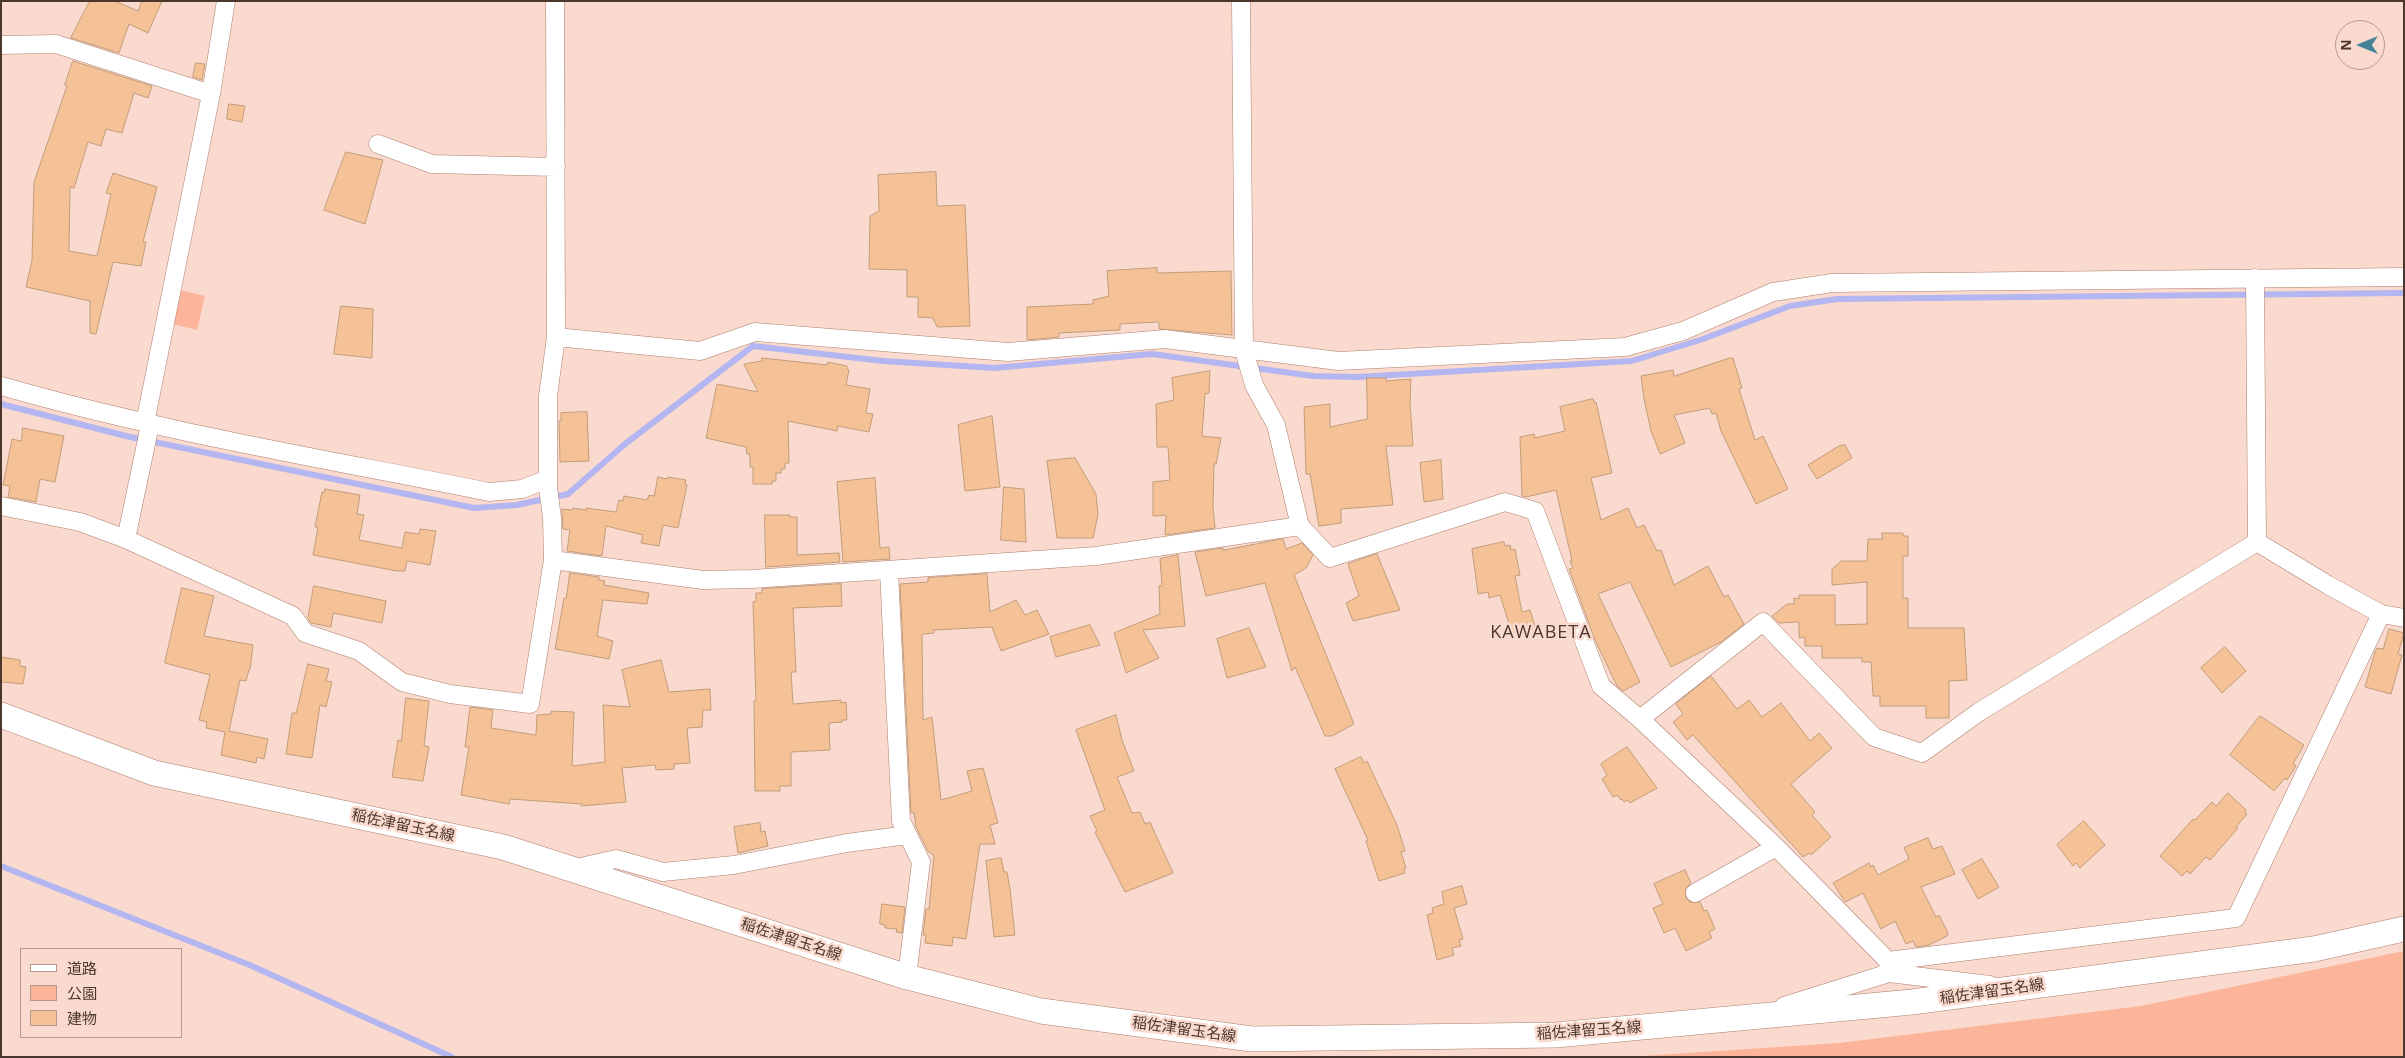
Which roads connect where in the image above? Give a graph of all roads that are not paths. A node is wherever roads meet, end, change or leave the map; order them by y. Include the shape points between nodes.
1 (226, 1) edge
2 (556, 1) edge
3 (1241, 1) edge
4 (1, 45) edge
5 (211, 94) junction
6 (378, 144) dead end
7 (556, 167) junction
8 (2404, 277) edge
9 (2256, 280) junction
10 (556, 337) junction
11 (1244, 350) junction
12 (1, 386) edge
13 (147, 424) junction
14 (548, 483) junction
15 (1, 506) edge
16 (1300, 526) junction
17 (126, 539) junction
18 (2257, 542) junction
19 (553, 560) junction
20 (888, 571) junction
21 (2381, 614) junction
22 (2404, 618) edge
23 (1, 716) edge
24 (1640, 719) junction
25 (908, 835) junction
26 (1776, 847) junction
27 (571, 870) junction
28 (1695, 892) dead end
29 (2404, 929) edge
30 (1888, 967) junction
31 (907, 977) junction
32 (2018, 988) junction
33 (1750, 1017) junction

1 - 5 street
2 - 7 street
3 - 11 street
4 - 5 street via 56,44
5 - 13 street
6 - 7 street via 432,164
7 - 10 street
8 - 9 street
9 - 11 street via 1832,283 1773,292 1684,330 1625,347 1338,361
9 - 18 street
10 - 11 street via 700,351 755,332 1008,352 1165,340
10 - 14 street via 548,396
11 - 16 street via 1254,385 1276,425
12 - 13 street
13 - 14 street via 489,492
13 - 17 street
14 - 19 street
15 - 17 street via 80,522
16 - 20 street via 1096,556
16 - 24 street via 1330,558 1505,502 1536,511 1601,686
17 - 19 street via 293,616 305,633 359,650 402,682 450,694 530,704
18 - 21 street
18 - 24 street via 1979,712 1922,753 1874,737 1763,622
19 - 20 street via 703,580
20 - 25 street via 902,821
21 - 22 street
21 - 30 street via 2236,918
23 - 27 main road, 稲佐津留玉名線 via 154,772 503,847
24 - 26 street
25 - 27 street via 734,865 663,872 616,859
25 - 31 street via 921,862
26 - 28 street
26 - 30 street
27 - 31 main road, 稲佐津留玉名線
29 - 32 main road, 稲佐津留玉名線 via 2314,949
30 - 32 street
30 - 33 street
31 - 33 main road, 稲佐津留玉名線 via 1041,1011 1252,1039 1556,1036
32 - 33 main road, 稲佐津留玉名線 via 1912,1002

